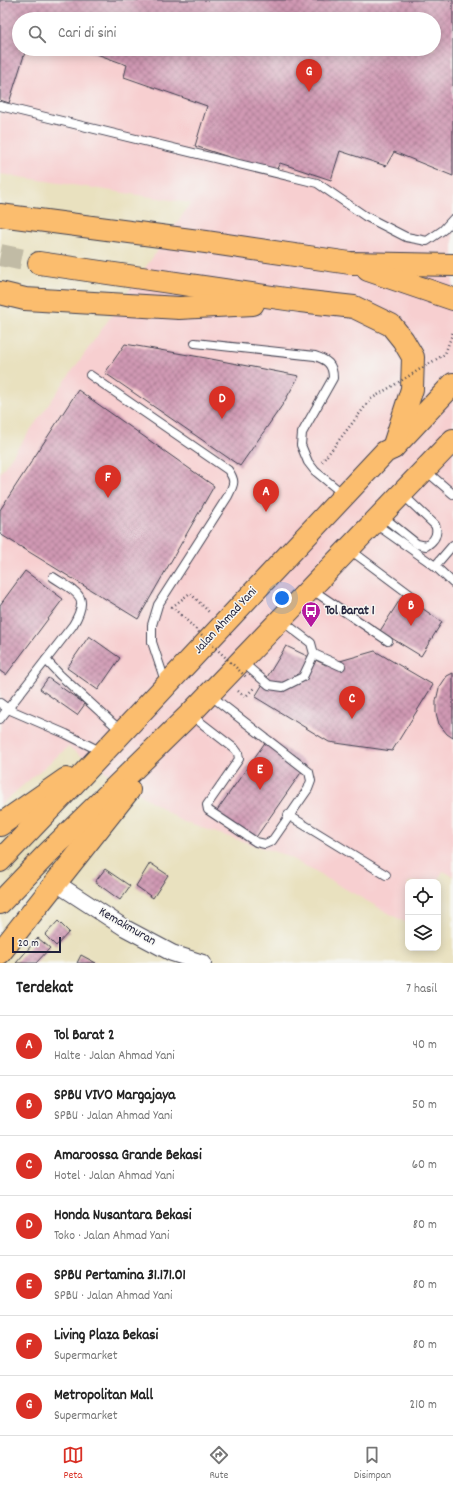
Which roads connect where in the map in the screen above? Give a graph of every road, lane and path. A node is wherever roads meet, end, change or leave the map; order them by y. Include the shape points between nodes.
1 (0, 106) edge
2 (0, 214) edge
3 (453, 219) edge
4 (443, 230) junction
5 (453, 232) edge
6 (39, 263) tunnel mouth
7 (350, 264) junction
8 (453, 265) edge
9 (0, 293) edge
10 (453, 299) edge
11 (300, 301) junction
12 (453, 332) edge
13 (195, 343) dead end
14 (90, 375) dead end
15 (453, 384) edge
16 (453, 440) edge
17 (393, 448) junction
18 (424, 470) junction
19 (315, 471) junction
20 (401, 494) junction
21 (453, 494) edge
22 (344, 495) junction
23 (377, 519) junction
24 (453, 545) edge
25 (348, 549) junction
26 (435, 566) junction
27 (53, 577) dead end
28 (453, 583) edge
29 (310, 589) junction
30 (416, 599) dead end
31 (281, 620) junction
32 (222, 625) junction
33 (388, 640) dead end
34 (314, 654) junction
35 (46, 660) junction
36 (341, 666) dead end
37 (243, 669) junction
38 (166, 685) junction
39 (256, 686) dead end
40 (209, 694) junction
41 (245, 697) dead end
42 (0, 703) edge
43 (8, 709) junction
44 (190, 714) junction
45 (0, 719) edge
46 (122, 732) junction
47 (102, 752) junction
48 (288, 816) junction
49 (0, 825) edge
50 (0, 861) edge
51 (386, 875) dead end
52 (56, 882) junction
53 (0, 903) edge
54 (0, 953) edge
55 (202, 963) edge

1 - 4 lane via 317,183 365,216 406,237 427,241
2 - 7 highway
3 - 4 lane
4 - 5 lane
6 - 11 highway
7 - 8 highway
7 - 10 highway
9 - 11 highway via 25,299 179,308
11 - 17 highway via 354,307 391,325 403,340 413,357 412,390
12 - 19 path, bridge via 445,354 372,399
13 - 19 lane via 315,356 330,364 333,370 332,378 302,433 301,445
14 - 38 lane via 228,470 234,478 228,496 158,605 152,625 152,642
15 - 17 highway, Jalan Ahmad Yani
16 - 18 highway
17 - 22 highway, Jalan Ahmad Yani via 385,452
18 - 20 highway
18 - 21 lane
19 - 22 lane
20 - 23 highway
20 - 23 lane via 435,525 436,535 430,543 426,546 417,544
22 - 32 highway, Jalan Ahmad Yani
23 - 25 highway
23 - 26 lane
24 - 26 lane
25 - 29 highway
25 - 30 lane
26 - 28 lane
27 - 35 lane via 77,593 83,603 81,613
29 - 31 highway
29 - 33 lane
31 - 34 lane via 311,642
31 - 37 highway
32 - 37 path, bridge via 190,593 172,607
32 - 38 highway, Jalan Ahmad Yani
34 - 36 lane
34 - 37 lane via 303,677 283,687 269,685
35 - 43 lane
35 - 46 lane
37 - 40 highway
38 - 46 highway, Jalan Ahmad Yani
39 - 41 path
40 - 44 highway
40 - 48 lane via 309,772 311,781 308,788
42 - 43 lane
43 - 45 lane
43 - 47 lane
44 - 48 lane via 234,749 239,758 212,796 207,805 208,810 256,842 265,844 272,842
44 - 52 highway
44 - 53 highway
46 - 47 highway, Jalan Ahmad Yani
47 - 49 highway
47 - 50 highway, Jalan Ahmad Yani
48 - 51 lane
52 - 54 highway
52 - 55 street, Kemakmuran via 124,928 172,953

